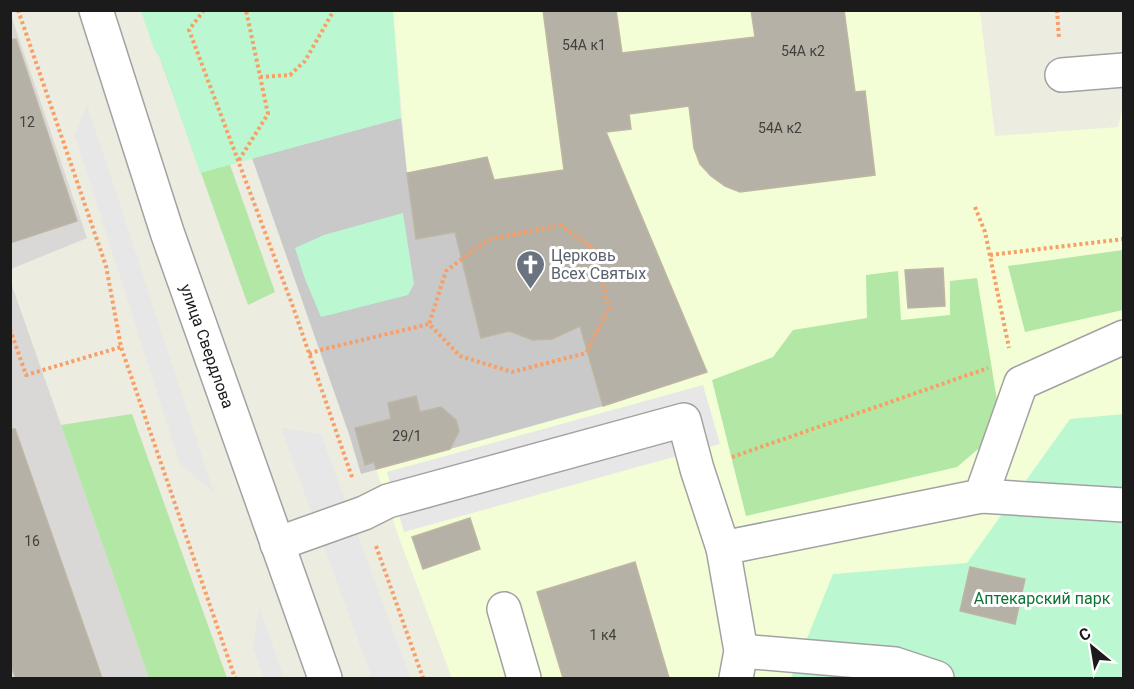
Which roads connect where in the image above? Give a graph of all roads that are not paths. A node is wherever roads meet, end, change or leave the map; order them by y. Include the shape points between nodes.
1 (96, 10) edge
2 (1124, 70) edge
3 (1062, 75) dead end
4 (1124, 337) edge
5 (981, 496) junction
6 (1124, 505) edge
7 (277, 544) junction
8 (723, 548) junction
9 (504, 609) dead end
10 (738, 665) edge
11 (325, 678) edge
12 (524, 678) edge
13 (937, 678) edge

1 - 7 street, улица Свердлова via 166,232
2 - 3 street
4 - 5 street via 1017,371
5 - 6 street
5 - 8 street
7 - 8 street via 387,501 684,420
7 - 11 street, улица Свердлова
8 - 10 street
9 - 12 street
10 - 13 street via 896,664

